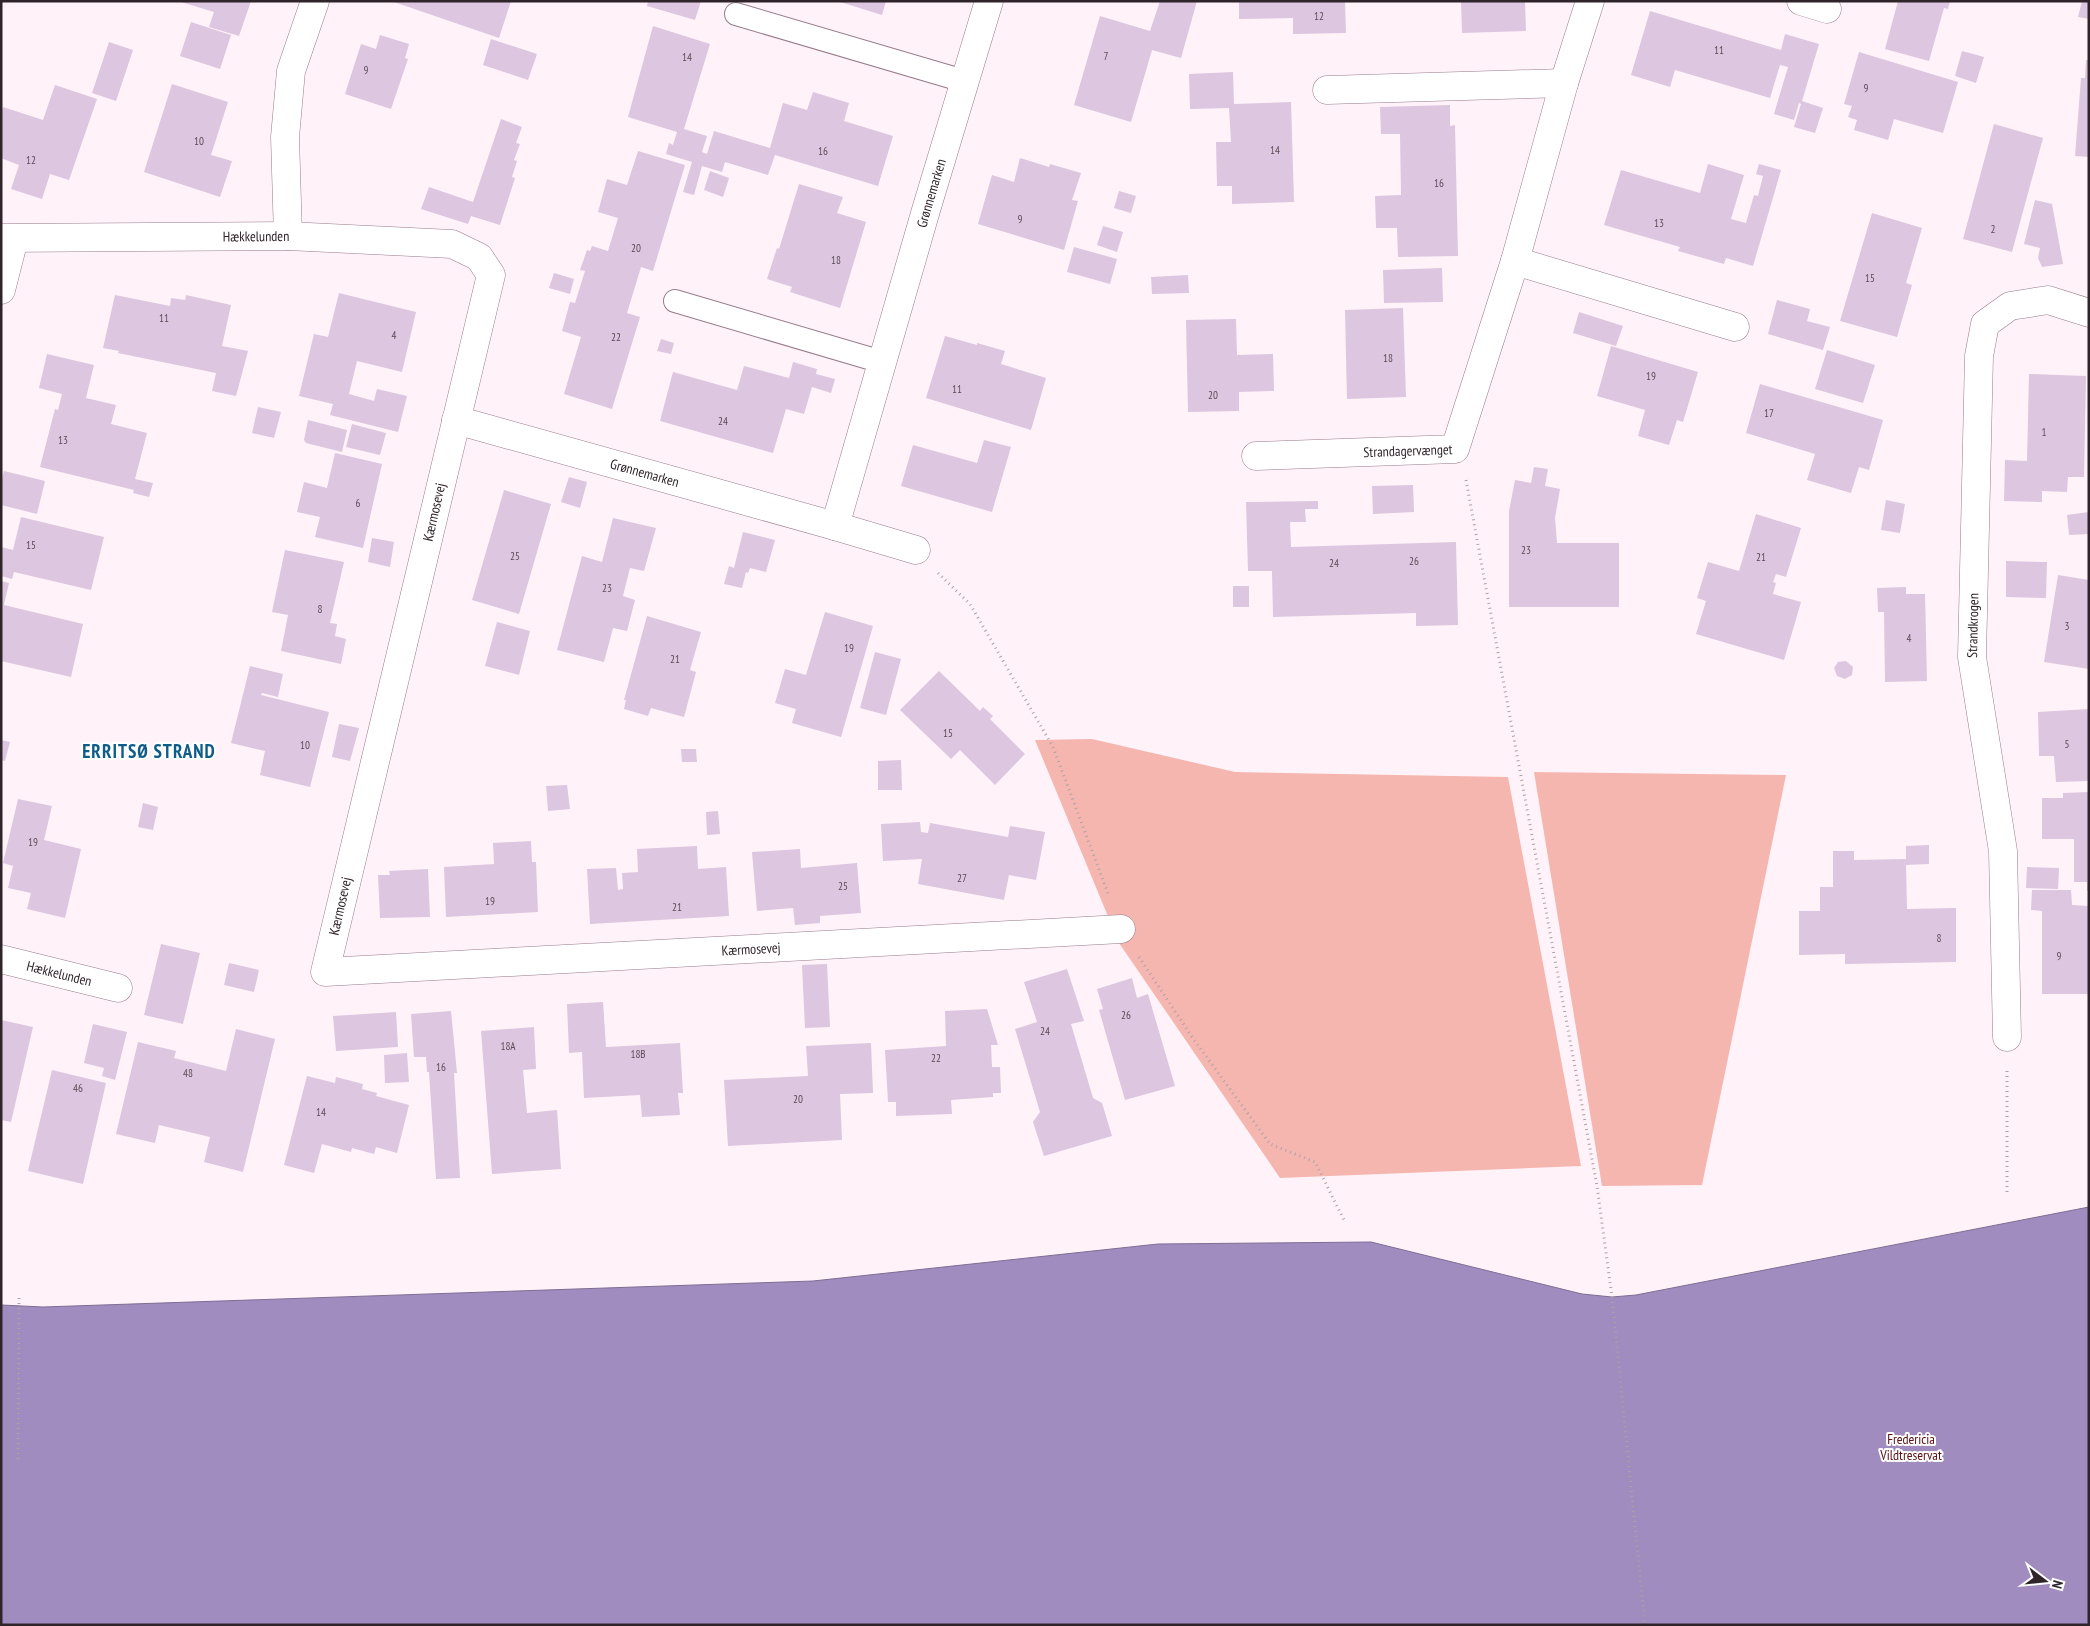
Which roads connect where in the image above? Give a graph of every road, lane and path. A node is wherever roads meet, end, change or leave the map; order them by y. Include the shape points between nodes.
1 (315, 1) edge
2 (989, 1) edge
3 (1590, 1) edge
4 (1801, 1) edge
5 (1828, 10) dead end
6 (736, 14) dead end
7 (964, 81) junction
8 (1564, 83) junction
9 (1327, 90) dead end
10 (288, 236) junction
11 (8, 239) edge
12 (1515, 261) junction
13 (1, 290) edge
14 (675, 301) dead end
15 (2089, 313) edge
16 (1735, 327) dead end
17 (882, 362) junction
18 (456, 420) junction
19 (1256, 456) dead end
20 (1465, 476) dead end
21 (835, 526) junction
22 (916, 550) joint
23 (1121, 929) junction
24 (1, 959) edge
25 (118, 988) dead end
26 (2007, 1038) joint
27 (2008, 1194) dead end
28 (1344, 1220) dead end
29 (20, 1298) dead end
30 (18, 1459) dead end
31 (1645, 1625) edge

1 - 10 street, Hækkelunden via 291,71 285,137
2 - 7 street, Grønnemarken
3 - 8 street, Strandagervænget
4 - 5 street
6 - 7 lane
7 - 17 street, Grønnemarken
8 - 9 street
8 - 12 street, Strandagervænget
10 - 11 street, Hækkelunden
10 - 18 street, Kærmosevej via 452,244 479,257 491,275
11 - 13 street, Hækkelunden
12 - 16 street
12 - 19 street, Strandagervænget via 1455,449
14 - 17 lane
15 - 26 street, Strandkrogen via 2048,300 2010,306 1985,324 1979,356 1972,657 2004,851
17 - 21 street, Grønnemarken
18 - 21 street, Grønnemarken
18 - 23 street, Kærmosevej via 324,972
20 - 31 path via 1597,1186 1612,1297
21 - 22 street, Grønnemarken
22 - 23 path via 970,604 1053,747
23 - 28 path via 1192,1037 1270,1144 1315,1162
24 - 25 street, Hækkelunden
26 - 27 path
29 - 30 path

